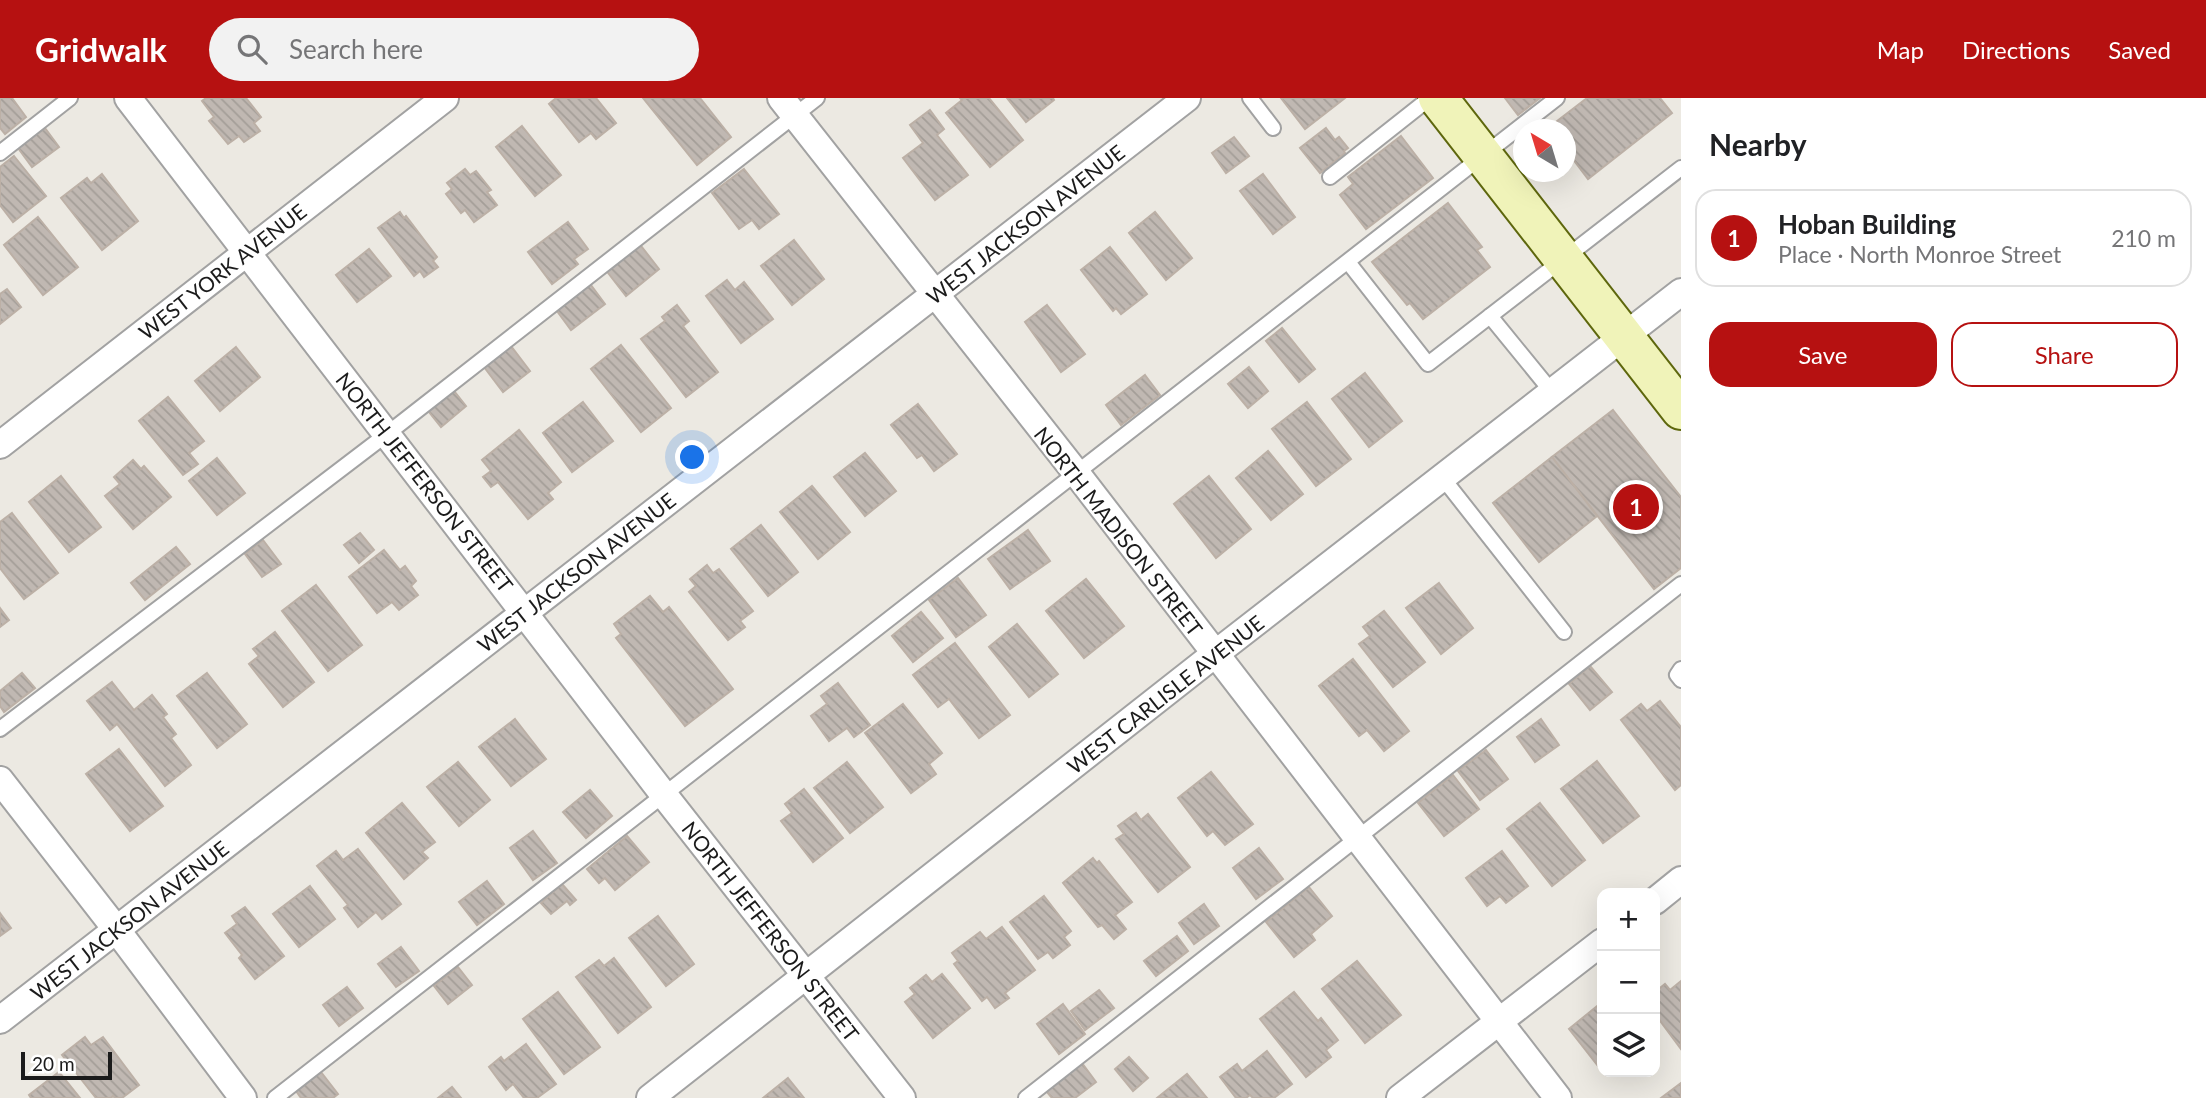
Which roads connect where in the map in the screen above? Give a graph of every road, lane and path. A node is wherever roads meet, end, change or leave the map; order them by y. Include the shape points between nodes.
1 (70, 98) edge
2 (128, 98) edge
3 (445, 98) edge
4 (817, 98) edge
5 (1187, 98) edge
6 (1250, 98) edge
7 (1430, 98) edge
8 (1438, 98) edge
9 (1557, 98) edge
10 (788, 107) edge
11 (1273, 128) dead end
12 (0, 153) edge
13 (1483, 155) junction
14 (1681, 168) edge
15 (1330, 177) dead end
16 (247, 252) junction
17 (1564, 260) junction
18 (1348, 262) junction
19 (1681, 292) edge
20 (934, 295) junction
21 (1490, 316) junction
22 (1624, 336) junction
23 (1552, 392) junction
24 (1681, 410) edge
25 (387, 434) junction
26 (0, 445) edge
27 (1077, 474) junction
28 (1442, 477) junction
29 (1681, 584) edge
30 (524, 612) junction
31 (1564, 632) dead end
32 (1214, 654) junction
33 (1681, 668) edge
34 (1681, 680) edge
35 (0, 729) edge
36 (0, 780) edge
37 (664, 794) junction
38 (1356, 837) junction
39 (1681, 880) edge
40 (1660, 897) edge
41 (116, 929) junction
42 (1597, 946) edge
43 (806, 976) junction
44 (0, 1020) edge
45 (1499, 1022) junction
46 (243, 1098) edge
47 (275, 1098) edge
48 (650, 1098) edge
49 (902, 1098) edge
50 (1026, 1098) edge
51 (1400, 1098) edge
52 (1558, 1098) edge

1 - 12 lane
2 - 16 street, NORTH JEFFERSON STREET
3 - 16 street, WEST YORK AVENUE
4 - 10 lane
5 - 20 street, WEST JACKSON AVENUE
6 - 11 lane
7 - 15 lane
8 - 13 main road
9 - 13 lane
10 - 20 street, NORTH MADISON STREET
10 - 25 lane
13 - 17 main road
13 - 18 lane
14 - 17 lane
16 - 25 street, NORTH JEFFERSON STREET
16 - 26 street, WEST YORK AVENUE
17 - 21 lane
17 - 22 main road
18 - 21 lane via 1428,364
18 - 27 lane
19 - 22 street, WEST CARLISLE AVENUE
20 - 27 street, NORTH MADISON STREET
20 - 30 street, WEST JACKSON AVENUE
21 - 23 lane
22 - 23 street, WEST CARLISLE AVENUE
22 - 24 main road
23 - 28 street, WEST CARLISLE AVENUE
25 - 30 street, NORTH JEFFERSON STREET
25 - 35 lane
27 - 32 street, NORTH MADISON STREET
27 - 37 lane
28 - 31 lane
28 - 32 street, WEST CARLISLE AVENUE
29 - 38 lane
30 - 37 street, NORTH JEFFERSON STREET
30 - 41 street, WEST JACKSON AVENUE
32 - 38 street, NORTH MADISON STREET
32 - 43 street, WEST CARLISLE AVENUE
33 - 34 lane via 1677,675
36 - 41 street
37 - 43 street, NORTH JEFFERSON STREET
37 - 47 lane
38 - 45 street, NORTH MADISON STREET
38 - 50 lane
39 - 40 street
41 - 44 street, WEST JACKSON AVENUE
41 - 46 street
42 - 45 street
43 - 48 street, WEST CARLISLE AVENUE
43 - 49 street, NORTH JEFFERSON STREET
45 - 51 street
45 - 52 street, NORTH MADISON STREET

